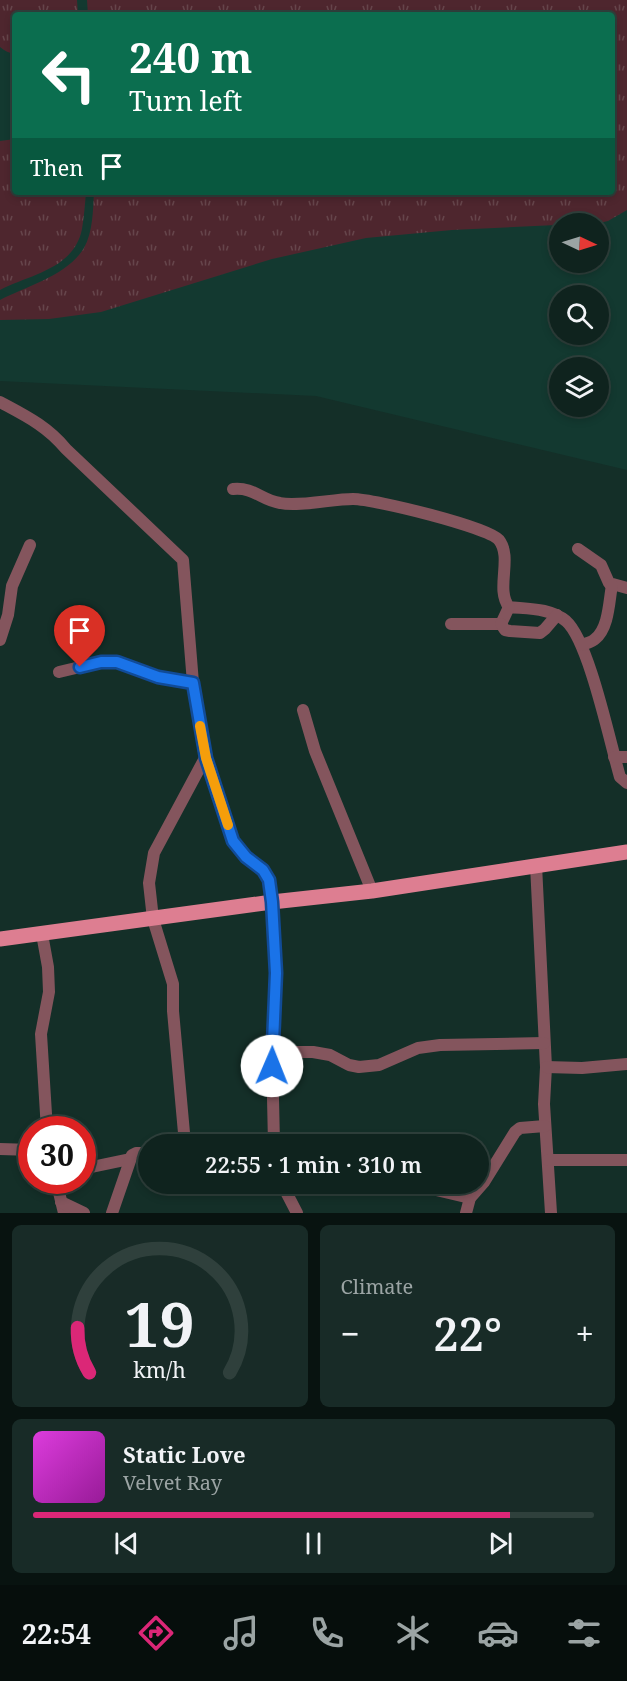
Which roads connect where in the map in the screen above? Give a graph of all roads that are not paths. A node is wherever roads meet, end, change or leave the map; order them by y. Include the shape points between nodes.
1 (0, 402) edge
2 (232, 489) dead end
3 (30, 546) dead end
4 (578, 549) dead end
5 (612, 585) junction
6 (627, 588) edge
7 (509, 607) junction
8 (557, 615) junction
9 (451, 624) dead end
10 (501, 624) junction
11 (0, 640) edge
12 (582, 645) junction
13 (59, 672) dead end
14 (193, 683) junction
15 (303, 710) dead end
16 (614, 757) junction
17 (627, 757) edge
18 (206, 758) junction
19 (627, 783) edge
20 (627, 852) edge
21 (536, 865) junction
22 (372, 891) junction
23 (272, 902) junction
24 (153, 919) junction
25 (42, 934) junction
26 (0, 939) edge
27 (544, 1043) junction
28 (272, 1052) junction
29 (627, 1064) edge
30 (546, 1067) junction
31 (46, 1116) edge
32 (545, 1126) junction
33 (184, 1134) edge
34 (274, 1134) edge
35 (0, 1149) edge
36 (18, 1150) edge
37 (138, 1153) edge
38 (130, 1159) junction
39 (548, 1160) junction
40 (627, 1160) edge
41 (96, 1166) edge
42 (287, 1194) edge
43 (453, 1194) edge
44 (470, 1198) junction
45 (62, 1208) edge
46 (84, 1213) edge
47 (112, 1213) edge
48 (297, 1213) edge
49 (466, 1213) edge
50 (551, 1213) edge

1 - 14 street via 53,433 183,560
2 - 7 street via 243,488 281,504 356,499 387,503 487,533 501,545 503,590
3 - 11 street via 12,586
4 - 5 street via 601,565
5 - 6 street
5 - 12 street via 600,633
7 - 8 street
7 - 10 street
8 - 10 street via 540,633 505,630
8 - 12 street via 568,622
9 - 10 street
12 - 16 street
13 - 14 street via 117,662 158,677
14 - 18 street
15 - 22 street via 315,750
16 - 17 street
16 - 19 street via 620,777
18 - 23 street via 233,841 263,870 269,880
18 - 24 street via 154,853 149,883
20 - 21 main road
21 - 22 main road
21 - 27 street
22 - 23 main road
23 - 24 main road
23 - 28 street via 276,973
24 - 25 main road
24 - 33 street via 173,984
25 - 26 main road
25 - 31 street via 49,992 41,1034
27 - 28 street via 440,1045 418,1048 379,1065 359,1067 313,1052
27 - 30 street
28 - 34 street
29 - 30 street
30 - 32 street
32 - 39 street
32 - 44 street via 515,1132
35 - 36 street
37 - 38 street
38 - 41 street
38 - 47 street
39 - 40 street
39 - 50 street
42 - 48 street
43 - 44 street
44 - 49 street
45 - 46 street

